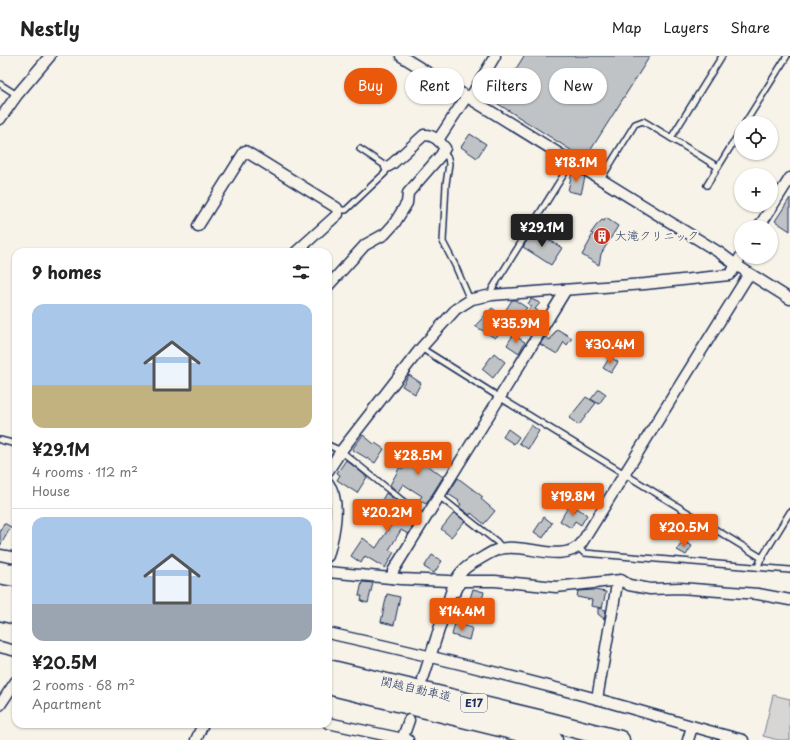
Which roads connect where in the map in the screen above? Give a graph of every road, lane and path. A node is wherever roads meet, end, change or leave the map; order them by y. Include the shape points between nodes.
1 (50, 56) edge
2 (401, 56) edge
3 (495, 56) edge
4 (722, 56) edge
5 (788, 56) edge
6 (0, 84) edge
7 (17, 95) junction
8 (469, 97) junction
9 (749, 116) edge
10 (0, 119) edge
11 (671, 138) junction
12 (438, 140) junction
13 (734, 142) edge
14 (360, 149) dead end
15 (443, 152) junction
16 (572, 163) junction
17 (388, 167) junction
18 (718, 168) junction
19 (790, 178) edge
20 (600, 180) junction
21 (707, 185) dead end
22 (338, 210) junction
23 (763, 220) edge
24 (198, 226) dead end
25 (300, 248) edge
26 (734, 259) edge
27 (736, 264) edge
28 (741, 264) edge
29 (749, 274) junction
30 (332, 282) edge
31 (563, 290) junction
32 (492, 295) junction
33 (790, 299) edge
34 (470, 300) junction
35 (422, 348) junction
36 (499, 397) junction
37 (0, 440) edge
38 (12, 443) edge
39 (332, 447) edge
40 (341, 451) junction
41 (332, 465) edge
42 (624, 475) junction
43 (332, 491) edge
44 (439, 496) junction
45 (790, 512) edge
46 (425, 519) junction
47 (332, 541) edge
48 (578, 547) junction
49 (502, 548) junction
50 (0, 555) edge
51 (12, 557) edge
52 (762, 558) junction
53 (758, 567) junction
54 (790, 570) edge
55 (332, 572) edge
56 (392, 578) junction
57 (454, 583) junction
58 (617, 584) dead end
59 (0, 594) edge
60 (12, 596) edge
61 (790, 600) edge
62 (0, 611) edge
63 (12, 614) edge
64 (332, 634) edge
65 (0, 647) edge
66 (12, 650) edge
67 (433, 653) junction
68 (332, 670) edge
69 (423, 679) dead end
70 (12, 687) edge
71 (332, 687) edge
72 (597, 699) junction
73 (0, 705) edge
74 (409, 720) dead end
75 (332, 724) edge
76 (692, 727) junction
77 (201, 728) edge
78 (196, 740) edge
79 (405, 740) edge
80 (553, 740) edge
81 (620, 740) edge
82 (688, 740) edge
83 (743, 740) edge

1 - 7 street
2 - 8 street
3 - 8 street
4 - 11 lane
5 - 9 lane
6 - 7 lane
7 - 10 street
8 - 12 street
8 - 16 street
11 - 18 lane
11 - 20 lane via 643,121 635,124
12 - 15 street via 444,148
12 - 17 street via 424,135
13 - 18 lane
14 - 17 lane
15 - 30 street via 408,193 407,203 394,224 385,234 365,245
15 - 34 lane via 449,164 442,242
16 - 20 street
16 - 32 lane via 492,288
17 - 22 lane via 385,173 346,210
18 - 21 lane
19 - 23 street
20 - 26 street
22 - 24 street via 245,151
22 - 25 street via 338,214
27 - 31 street via 728,275
28 - 29 street
29 - 33 street
29 - 42 street
31 - 32 street
31 - 36 street via 564,293
32 - 34 street
34 - 35 street via 456,309
35 - 36 lane
35 - 40 street
36 - 42 lane
36 - 44 street
37 - 38 lane
39 - 40 lane
40 - 41 street
40 - 46 lane
42 - 48 street
42 - 52 lane
43 - 47 street via 336,506
44 - 46 street
44 - 49 lane
45 - 52 lane
46 - 56 street via 393,571
48 - 49 street via 568,552 557,553
48 - 53 lane via 584,553
49 - 57 street via 463,569
50 - 51 street
52 - 53 lane
53 - 54 lane
55 - 56 street
56 - 57 street
57 - 67 street
58 - 72 street
59 - 60 highway
61 - 67 street via 680,588 650,589 629,585 621,580 556,587 495,581 463,581 460,582
62 - 63 highway
64 - 67 street
65 - 66 street
67 - 69 street
67 - 72 street
68 - 81 highway, 関越自動車道 / E17
70 - 73 street
71 - 80 highway, 関越自動車道 / E17
72 - 76 street
74 - 79 street
75 - 79 street
76 - 82 street
76 - 83 street
77 - 78 street

